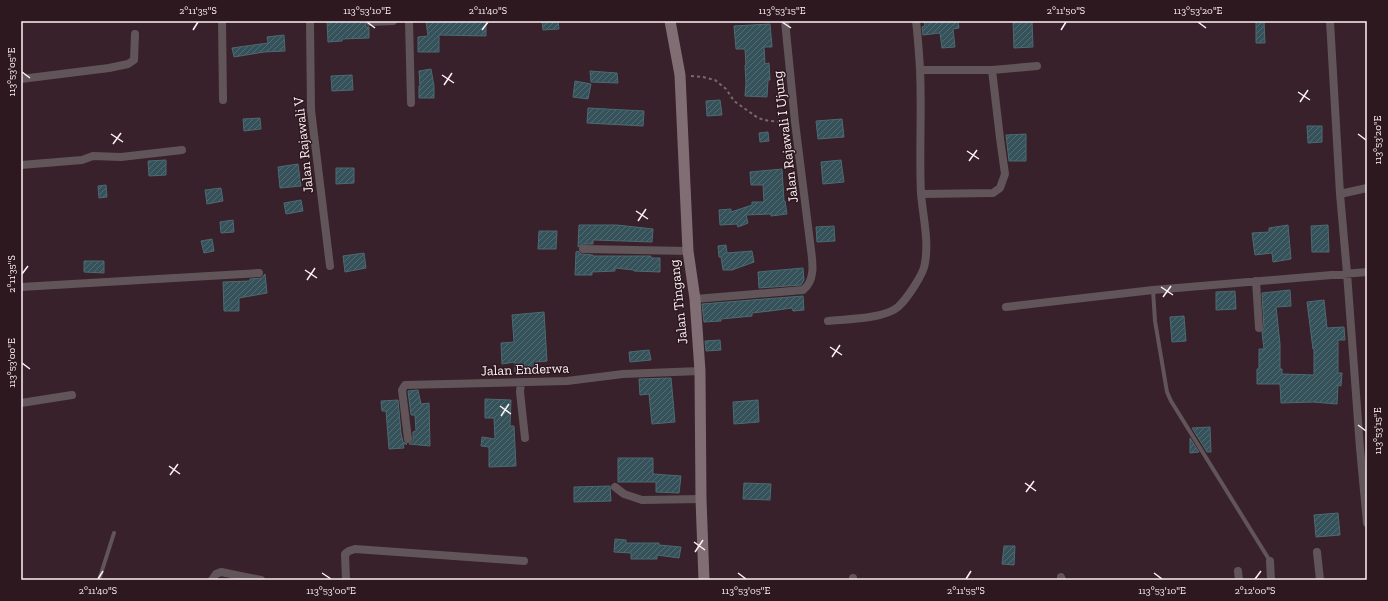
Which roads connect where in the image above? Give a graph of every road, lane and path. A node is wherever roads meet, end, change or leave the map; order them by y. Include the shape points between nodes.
1 (222, 21) edge
2 (310, 21) edge
3 (393, 21) edge
4 (408, 21) edge
5 (670, 21) edge
6 (785, 21) edge
7 (916, 21) edge
8 (1330, 21) edge
9 (370, 22) dead end
10 (135, 34) dead end
11 (1037, 66) dead end
12 (920, 70) junction
13 (992, 70) junction
14 (680, 76) junction
15 (21, 80) edge
16 (223, 100) dead end
17 (411, 103) dead end
18 (795, 122) junction
19 (182, 150) dead end
20 (21, 165) edge
21 (1367, 188) edge
22 (921, 194) junction
23 (1340, 194) junction
24 (583, 249) dead end
25 (688, 251) junction
26 (330, 266) dead end
27 (1367, 272) edge
28 (259, 273) dead end
29 (1347, 274) junction
30 (1256, 281) junction
31 (21, 287) edge
32 (1153, 290) junction
33 (695, 299) junction
34 (1006, 307) dead end
35 (828, 321) dead end
36 (1259, 328) dead end
37 (700, 371) junction
38 (522, 383) junction
39 (72, 395) dead end
40 (21, 403) edge
41 (525, 438) dead end
42 (408, 439) dead end
43 (1365, 476) edge
44 (615, 487) dead end
45 (701, 499) junction
46 (1367, 524) edge
47 (114, 533) dead end
48 (1317, 552) dead end
49 (524, 561) dead end
50 (1270, 561) joint
51 (1238, 571) dead end
52 (100, 580) edge
53 (212, 580) edge
54 (261, 580) edge
55 (346, 580) edge
56 (704, 580) edge
57 (1239, 580) edge
58 (1271, 580) edge
59 (1320, 580) edge

1 - 16 street
2 - 26 street, Jalan Rajawali V via 311,110
3 - 9 street
4 - 17 street
5 - 14 main road, Jalan Tingang
6 - 18 street, Jalan Rajawali I Ujung
7 - 12 street
8 - 23 street
10 - 15 street via 134,60 128,64
11 - 13 street
12 - 13 street
12 - 22 street
13 - 22 street via 1005,174 1000,188 993,193
14 - 18 path via 715,80 726,89 734,101 758,118
14 - 25 main road, Jalan Tingang
18 - 33 street, Jalan Rajawali I Ujung via 812,250 813,267 808,286 803,290
19 - 20 street via 121,157 93,156 82,160
21 - 23 street
22 - 35 street via 927,251 925,266 912,289 898,307 890,312
23 - 29 street
24 - 25 street
25 - 33 main road, Jalan Tingang
27 - 29 street
28 - 31 street
29 - 30 street
29 - 43 street
30 - 32 street
30 - 36 street
32 - 34 street
32 - 50 lane via 1155,321 1167,392
33 - 37 main road, Jalan Tingang
37 - 38 street, Jalan Enderwa via 623,374 567,381
37 - 45 main road, Jalan Tingang
38 - 41 street via 520,392
38 - 42 street, Jalan Enderwa via 405,385 402,390
39 - 40 street
43 - 46 street
44 - 45 street via 624,494 642,500
45 - 56 main road, Jalan Tingang
47 - 52 lane
48 - 59 street
49 - 55 street via 355,549 345,554
50 - 58 street
51 - 57 street
53 - 54 street via 221,572

